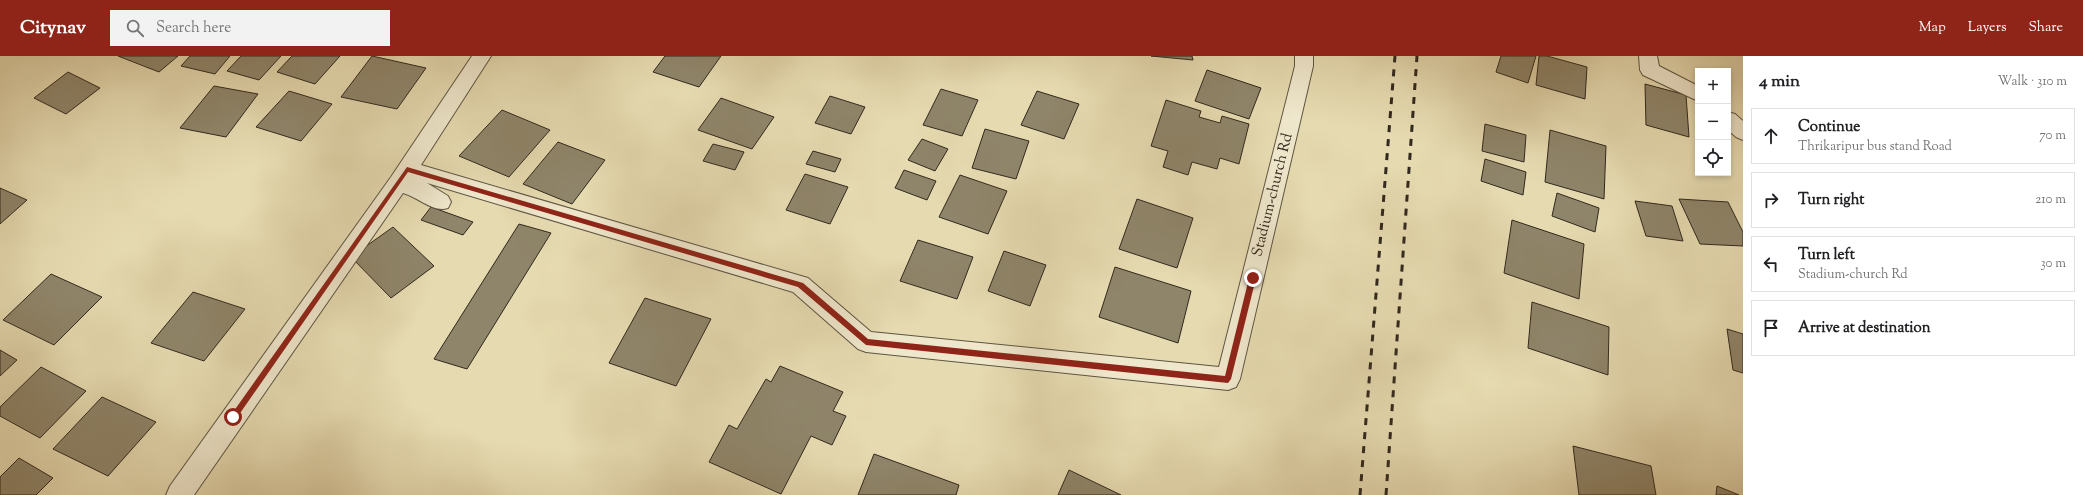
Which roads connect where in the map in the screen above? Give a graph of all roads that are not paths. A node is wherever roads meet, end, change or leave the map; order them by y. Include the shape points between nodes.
1 (482, 56) edge
2 (1304, 56) edge
3 (1648, 56) edge
4 (1695, 92) edge
5 (1731, 122) edge
6 (1743, 132) edge
7 (402, 176) junction
8 (441, 202) dead end
9 (178, 495) edge

1 - 7 street
2 - 7 street, Stadium-church Rd via 1304,66 1228,379 866,342 800,285
3 - 4 street via 1650,70
5 - 6 street
7 - 8 street
7 - 9 street

